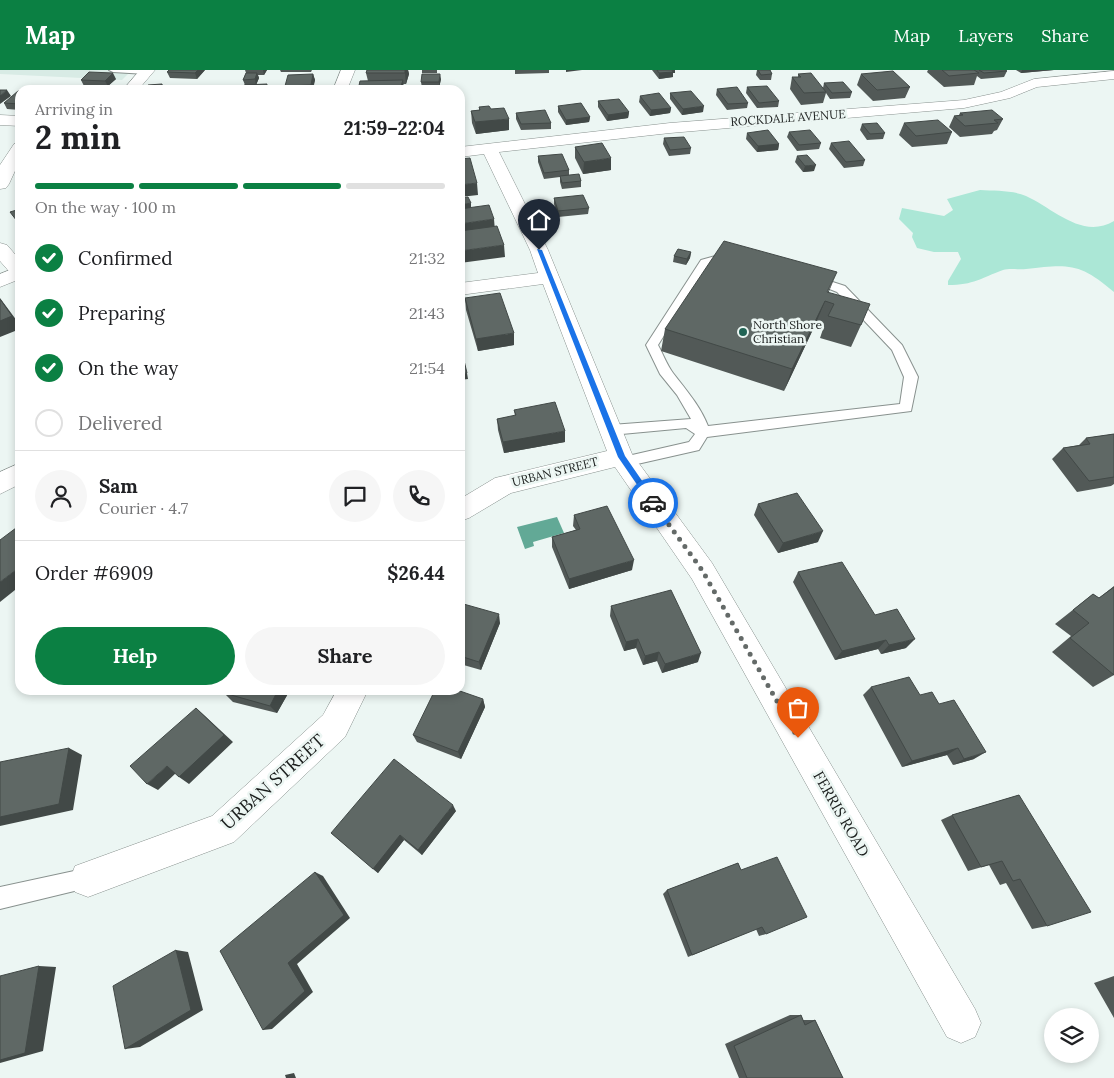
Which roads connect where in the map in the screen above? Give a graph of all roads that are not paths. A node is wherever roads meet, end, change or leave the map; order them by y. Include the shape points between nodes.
1 (113, 70) edge
2 (348, 70) edge
3 (147, 71) edge
4 (1114, 75) edge
5 (134, 85) edge
6 (342, 85) edge
7 (0, 120) edge
8 (15, 121) edge
9 (489, 148) junction
10 (465, 151) edge
11 (15, 155) edge
12 (0, 184) edge
13 (0, 249) edge
14 (745, 263) edge
15 (15, 266) edge
16 (15, 274) edge
17 (799, 275) edge
18 (549, 276) junction
19 (0, 281) edge
20 (465, 288) edge
21 (703, 432) junction
22 (619, 449) junction
23 (15, 475) edge
24 (0, 484) edge
25 (465, 507) edge
26 (350, 695) edge
27 (88, 879) joint
28 (0, 898) edge
29 (961, 1023) dead end

1 - 3 lane
2 - 6 street
3 - 5 street
4 - 9 street, ROCKDALE AVENUE via 1034,83 1005,95 964,104 670,128
7 - 8 street
9 - 10 street, ROCKDALE AVENUE
9 - 18 street
11 - 12 street
13 - 15 street
14 - 21 lane via 719,258 705,262 652,344 666,374 696,414
16 - 19 street
17 - 21 lane via 841,289 898,348 911,377 906,408
18 - 20 street
18 - 22 street
21 - 22 lane via 688,423
21 - 22 lane via 694,446
22 - 25 street, URBAN STREET via 504,485
22 - 29 street, FERRIS ROAD via 702,570
23 - 24 street
26 - 27 street, URBAN STREET via 334,726 222,830
27 - 28 lane

